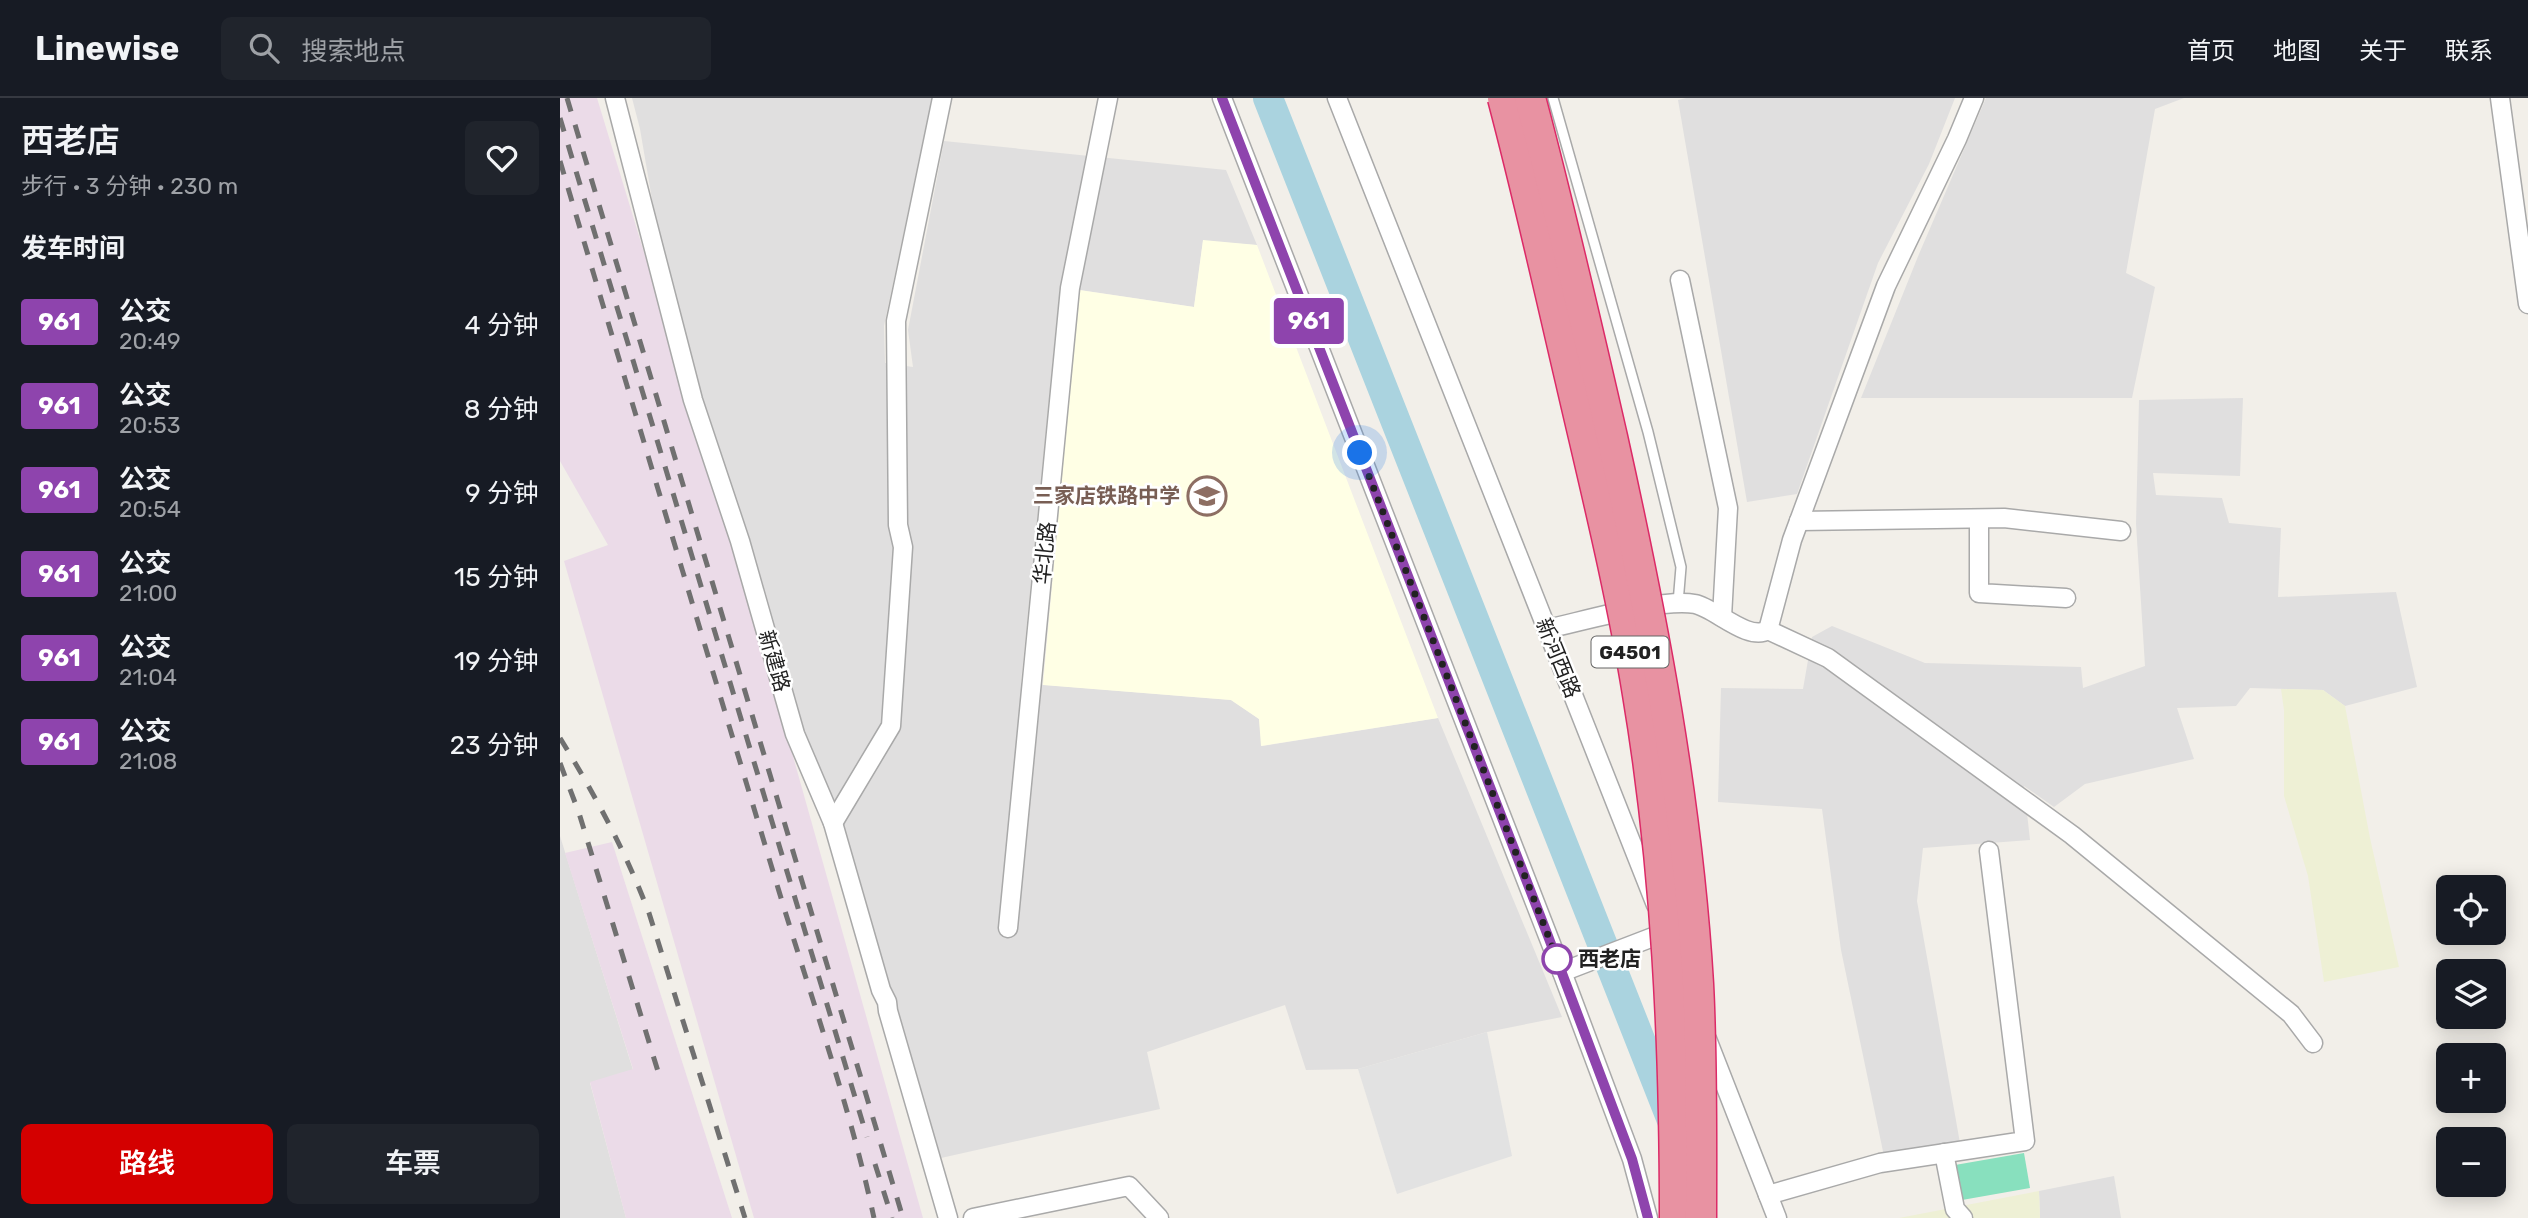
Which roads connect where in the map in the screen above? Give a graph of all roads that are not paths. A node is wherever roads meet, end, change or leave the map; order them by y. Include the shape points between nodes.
1 (615, 98) edge
2 (942, 98) edge
3 (1108, 98) edge
4 (1222, 98) edge
5 (1337, 98) edge
6 (1503, 98) edge
7 (1530, 98) edge
8 (1553, 98) edge
9 (1974, 98) edge
10 (2500, 98) edge
11 (1535, 273) dead end
12 (1679, 280) dead end
13 (2528, 304) edge
14 (1979, 519) junction
15 (1799, 521) junction
16 (2121, 531) dead end
17 (2066, 598) dead end
18 (1678, 603) junction
19 (1618, 614) junction
20 (1722, 617) junction
21 (1547, 629) junction
22 (1769, 630) junction
23 (833, 823) junction
24 (1989, 851) dead end
25 (1008, 928) dead end
26 (1666, 932) junction
27 (1562, 972) junction
28 (2313, 1043) dead end
29 (1944, 1153) junction
30 (1768, 1195) junction
31 (948, 1218) edge
32 (973, 1218) edge
33 (1158, 1218) edge
34 (1648, 1218) edge
35 (1675, 1218) edge
36 (1701, 1218) edge
37 (1777, 1218) edge
38 (1963, 1218) edge

1 - 23 street, 新建路 via 693,400 740,541 795,734
2 - 23 street via 896,321 898,525 904,547 891,726
3 - 25 street, 华北路 via 1070,288
4 - 27 street
5 - 21 street, 新河西路
6 - 35 highway, G4501, bridge via 1615,566 1639,696 1670,984
7 - 36 highway, G4501, bridge via 1628,509 1665,704 1683,826 1698,984
8 - 18 lane via 1648,432 1681,568
9 - 15 street via 1886,286
10 - 13 street
11 - 19 lane via 1590,480
12 - 20 street via 1728,508
14 - 15 street
14 - 16 street
14 - 17 street via 1979,593
15 - 22 street
18 - 19 street
18 - 20 street via 1697,604
19 - 21 street
20 - 22 street via 1749,631
21 - 26 street, 新河西路
22 - 28 street via 1828,658 2073,835 2291,1014
23 - 31 street, 新建路
24 - 29 street via 2025,1141
26 - 27 street
26 - 30 street, 新河西路
27 - 34 street via 1632,1159
29 - 30 street via 1880,1163
29 - 38 street via 1955,1209
30 - 37 street, 新河西路
32 - 33 street via 1129,1186

